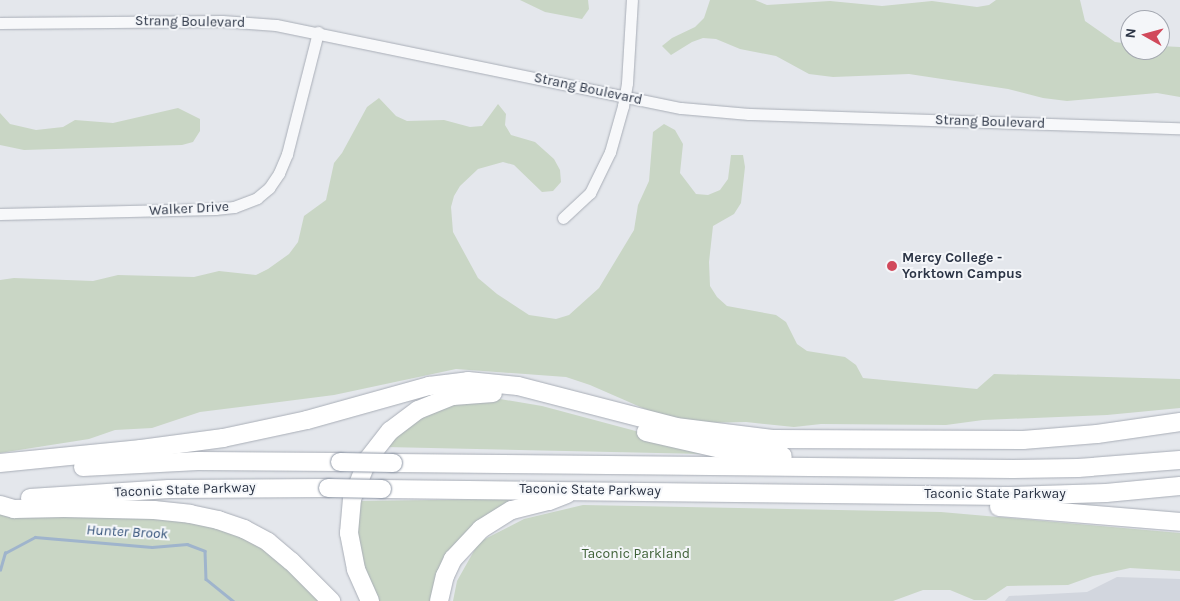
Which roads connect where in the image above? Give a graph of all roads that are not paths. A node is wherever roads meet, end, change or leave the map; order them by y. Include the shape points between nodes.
1 (632, 0) edge
2 (0, 23) edge
3 (318, 32) junction
4 (624, 98) junction
5 (1180, 128) edge
6 (0, 214) edge
7 (563, 218) dead end
8 (1180, 422) edge
9 (1180, 460) edge
10 (0, 463) edge
11 (872, 468) junction
12 (0, 474) edge
13 (1180, 486) edge
14 (577, 490) junction
15 (909, 494) junction
16 (0, 501) edge
17 (0, 505) edge
18 (1180, 522) edge
19 (331, 601) edge
20 (370, 601) edge
21 (438, 601) edge

1 - 4 street
2 - 3 street, Strang Boulevard via 222,21
3 - 4 street, Strang Boulevard
3 - 6 street, Walker Drive via 287,154 280,173 257,198 234,207 215,209
4 - 5 street, Strang Boulevard via 681,108 748,114
4 - 7 street via 610,152 598,180 590,193
8 - 10 highway via 1097,434 1009,441 772,439 676,427 518,386 468,381 430,386 307,420 223,438
9 - 11 highway, Taconic State Parkway via 1078,468
11 - 12 highway, Taconic State Parkway, bridge via 190,462 100,465
11 - 20 highway via 831,457 775,456 700,445 510,395 479,392 453,396 418,410 396,425 379,444 360,476 351,507 349,533 356,570
13 - 15 highway, Taconic State Parkway via 1042,496
14 - 15 highway, Taconic State Parkway
14 - 16 highway, Taconic State Parkway, bridge via 161,489
14 - 21 highway via 512,510 482,529 453,559
15 - 18 highway via 925,504 1037,509
17 - 19 highway via 14,509 154,510 218,520 252,533 276,548

